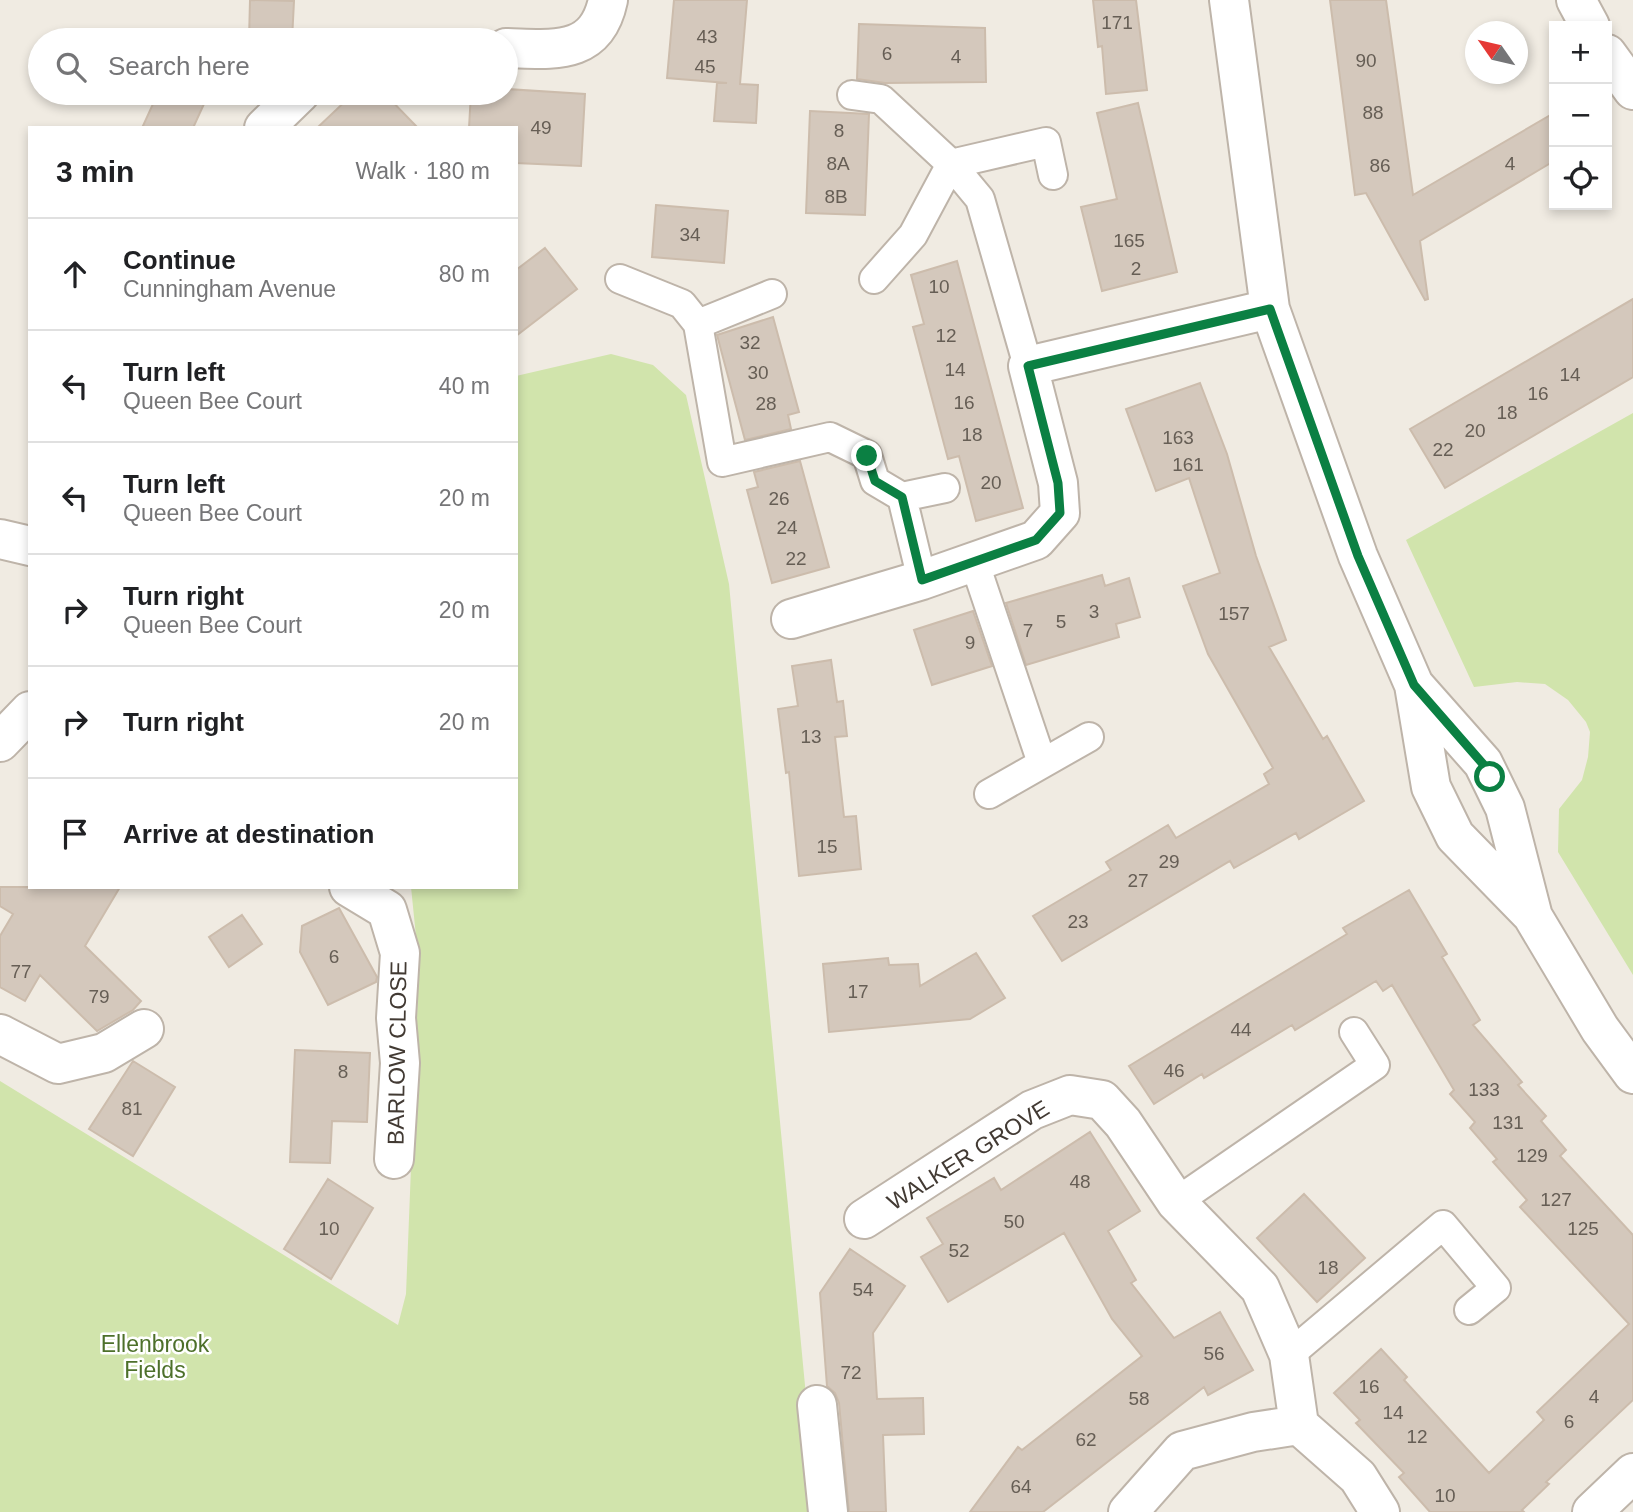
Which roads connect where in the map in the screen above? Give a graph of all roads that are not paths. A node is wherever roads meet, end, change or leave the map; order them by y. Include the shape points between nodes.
1 (608, 0) edge
2 (1228, 0) edge
3 (1576, 0) edge
4 (1587, 21) edge
5 (518, 48) edge
6 (1612, 61) edge
7 (1633, 90) edge
8 (852, 95) dead end
9 (288, 105) edge
10 (266, 126) edge
11 (951, 164) junction
12 (1053, 175) dead end
13 (620, 279) dead end
14 (874, 279) dead end
15 (772, 294) dead end
16 (1270, 309) junction
17 (698, 324) junction
18 (1028, 366) junction
19 (945, 488) dead end
20 (902, 497) junction
21 (0, 539) edge
22 (28, 546) edge
23 (974, 561) junction
24 (922, 580) junction
25 (791, 619) dead end
26 (1414, 685) junction
27 (28, 713) edge
28 (1089, 737) dead end
29 (0, 742) edge
30 (1042, 763) junction
31 (989, 794) dead end
32 (352, 889) edge
33 (1532, 915) junction
34 (144, 1029) dead end
35 (1354, 1032) dead end
36 (0, 1034) edge
37 (1633, 1074) edge
38 (394, 1158) dead end
39 (1175, 1202) junction
40 (864, 1219) dead end
41 (1469, 1310) dead end
42 (1289, 1355) junction
43 (817, 1405) dead end
44 (1299, 1425) junction
45 (1633, 1474) edge
46 (828, 1512) edge
47 (1128, 1512) edge
48 (1380, 1512) edge
49 (1592, 1512) edge

1 - 5 street via 605,17 587,38 569,49
2 - 16 street
3 - 4 street
6 - 7 street
8 - 11 lane via 881,99
9 - 10 street
11 - 12 lane via 1046,142
11 - 14 lane via 912,235
11 - 18 lane via 980,199
13 - 17 lane via 681,304
15 - 17 lane
16 - 18 street
16 - 26 street via 1358,556
17 - 20 lane via 722,462 830,437 867,456 875,481
18 - 23 street via 1058,483 1060,513 1036,540
19 - 20 lane
20 - 24 lane
21 - 22 street
23 - 24 street
23 - 30 lane
24 - 25 street
26 - 33 street via 1483,764 1506,808
26 - 33 street via 1431,788 1455,836
27 - 29 street
28 - 30 lane
30 - 31 lane
32 - 38 street, BARLOW CLOSE via 387,910 400,953
33 - 37 street via 1600,1029
34 - 36 street via 104,1054 58,1064
35 - 39 lane via 1376,1065
39 - 40 street, WALKER GROVE via 1102,1100 1070,1095 1032,1110
39 - 42 street, WALKER GROVE via 1260,1288
41 - 42 lane via 1496,1288 1443,1225
42 - 44 street, WALKER GROVE
43 - 46 street
44 - 47 street via 1182,1451
44 - 48 street via 1358,1477
45 - 49 street

